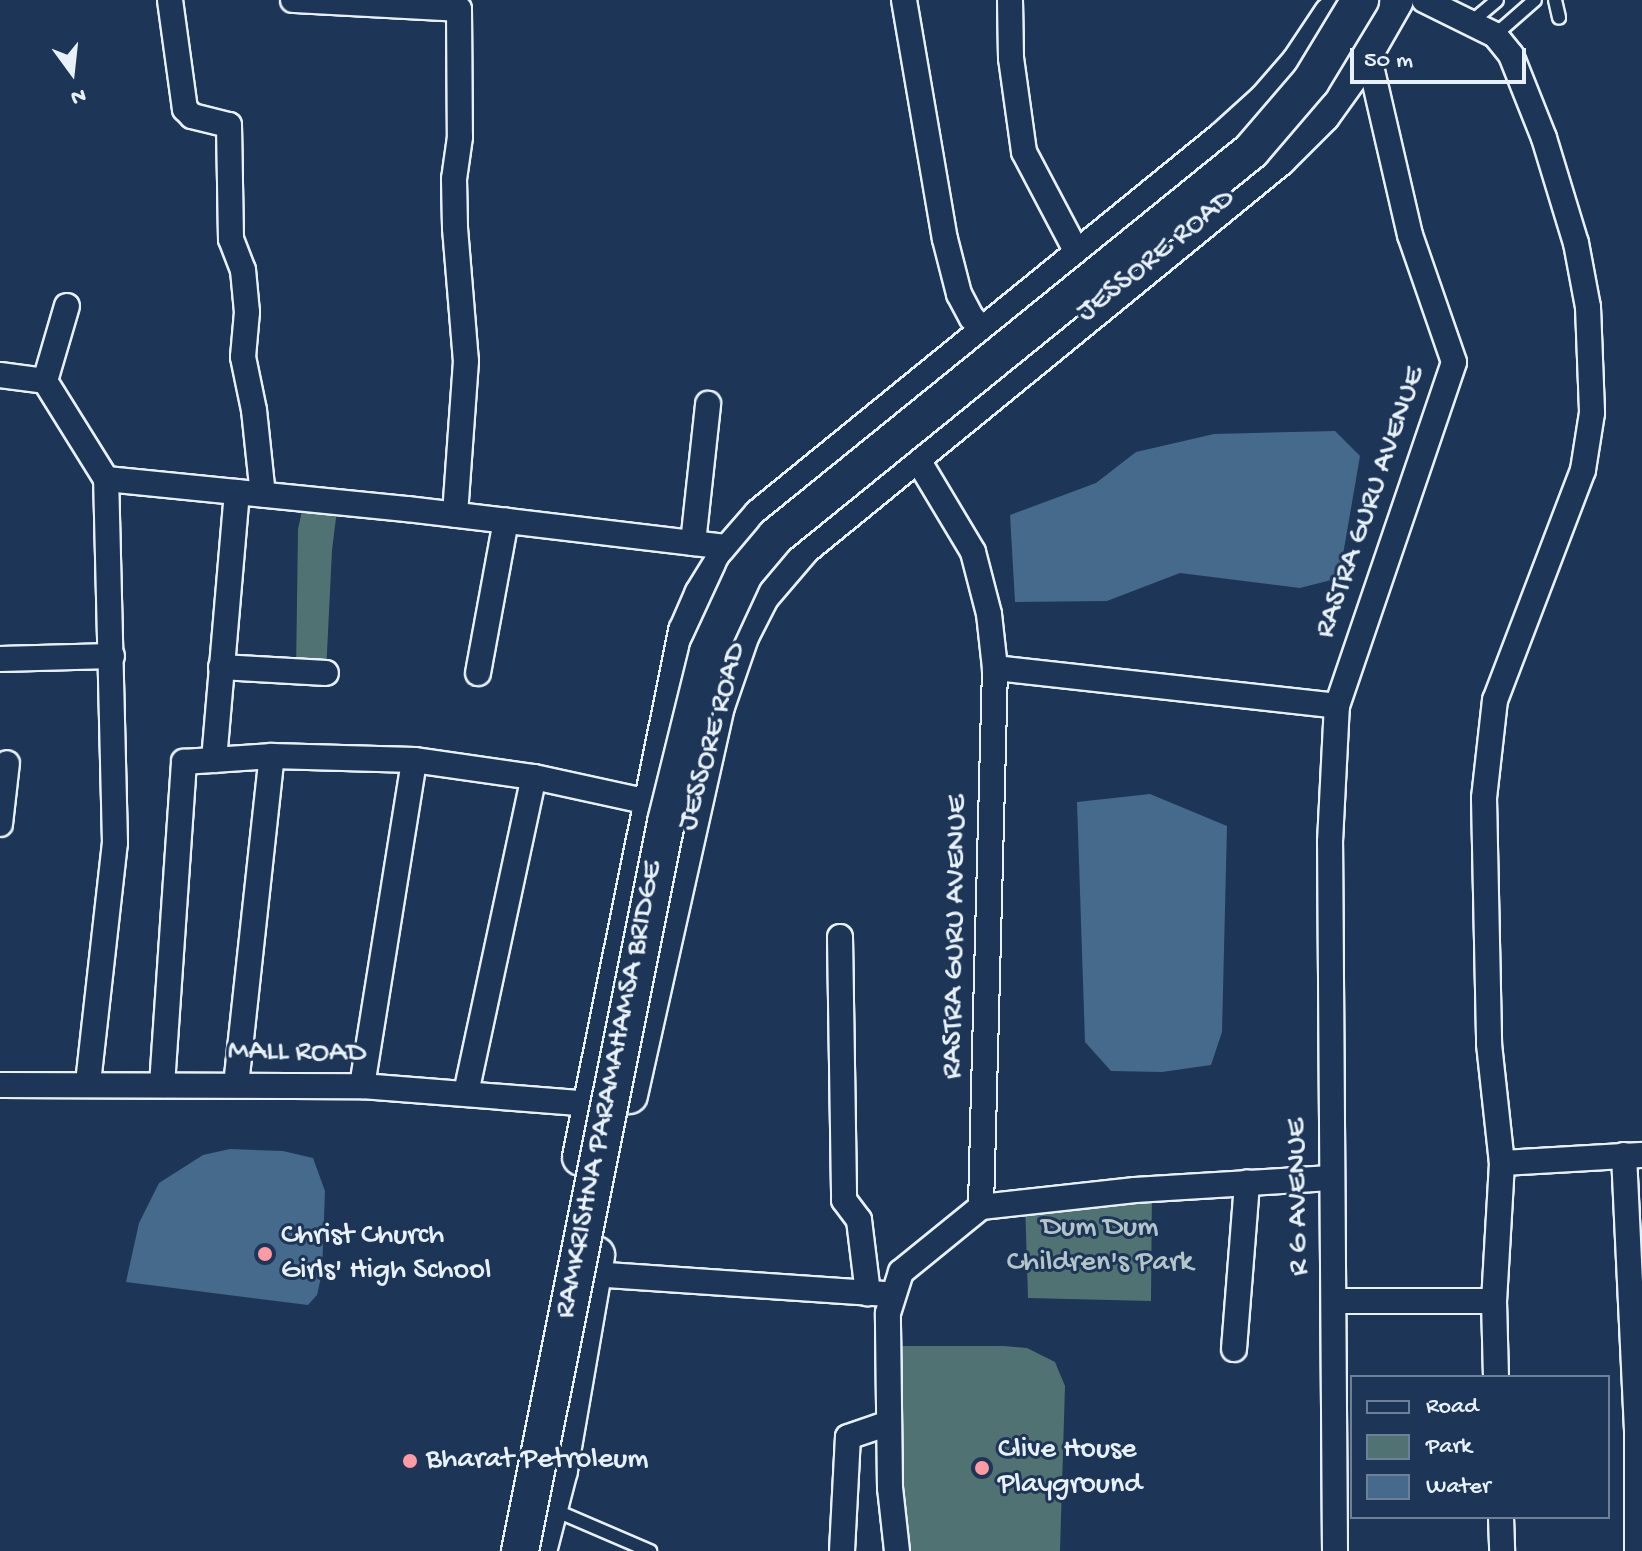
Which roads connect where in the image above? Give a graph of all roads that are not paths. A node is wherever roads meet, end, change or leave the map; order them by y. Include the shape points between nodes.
1 (170, 0) edge
2 (293, 0) edge
3 (904, 0) edge
4 (1010, 0) edge
5 (1360, 0) edge
6 (1395, 0) edge
7 (1424, 0) edge
8 (1497, 0) edge
9 (1535, 0) edge
10 (1555, 0) edge
11 (460, 5) edge
12 (1452, 5) edge
13 (1333, 12) edge
14 (1559, 18) dead end
15 (1470, 23) junction
16 (1495, 35) junction
17 (1367, 49) junction
18 (1080, 258) junction
19 (67, 306) dead end
20 (988, 333) junction
21 (0, 375) edge
22 (45, 381) junction
23 (708, 404) dead end
24 (915, 455) junction
25 (106, 479) junction
26 (237, 492) junction
27 (263, 495) junction
28 (455, 515) junction
29 (506, 521) junction
30 (693, 543) junction
31 (734, 548) junction
32 (781, 572) junction
33 (112, 656) junction
34 (0, 659) edge
35 (221, 667) junction
36 (995, 668) junction
37 (326, 673) dead end
38 (478, 673) dead end
39 (1337, 706) junction
40 (272, 756) junction
41 (214, 760) junction
42 (414, 760) junction
43 (7, 763) dead end
44 (534, 777) junction
45 (653, 803) junction
46 (0, 824) edge
47 (1330, 842) joint
48 (840, 937) dead end
49 (88, 1083) junction
50 (0, 1085) edge
51 (162, 1085) junction
52 (236, 1085) junction
53 (362, 1086) junction
54 (466, 1093) junction
55 (591, 1104) junction
56 (1633, 1155) edge
57 (1502, 1163) junction
58 (1331, 1178) junction
59 (1247, 1183) junction
60 (981, 1207) junction
61 (593, 1274) junction
62 (868, 1293) junction
63 (894, 1295) junction
64 (1334, 1301) junction
65 (1494, 1301) junction
66 (1234, 1349) dead end
67 (1496, 1375) edge
68 (889, 1423) junction
69 (549, 1508) junction
70 (1501, 1519) edge
71 (505, 1551) edge
72 (520, 1551) edge
73 (538, 1551) edge
74 (650, 1551) edge
75 (842, 1551) edge
76 (897, 1551) edge
77 (1335, 1551) edge
78 (1502, 1551) edge
79 (1637, 1551) edge

1 - 27 street via 185,109 192,116 229,125 231,239 243,270 243,357
2 - 11 street
3 - 20 street via 945,239 959,294
4 - 18 street via 1011,58 1024,152
5 - 72 main road, RAMKRISHNA PARAMAHAMSA BRIDGE, bridge via 1311,81 1251,151 776,536 744,574 708,652 666,822
6 - 17 main road, JESSORE ROAD
7 - 12 street
8 - 15 lane
9 - 16 lane
10 - 14 lane
11 - 28 street via 460,137 454,179 466,361
12 - 15 street
13 - 17 street
13 - 18 main road, JESSORE ROAD via 1267,101
15 - 16 street
16 - 57 street via 1511,55 1544,138 1576,243 1588,307 1592,413 1583,470 1495,700 1484,798 1489,1044
17 - 24 main road, JESSORE ROAD via 1322,114 1278,158
17 - 39 street, RASTRA GURU AVENUE via 1410,235 1454,362
18 - 20 main road, JESSORE ROAD
19 - 22 street
20 - 31 main road, JESSORE ROAD via 762,516
21 - 22 street
22 - 25 street
23 - 30 street
24 - 32 main road, JESSORE ROAD via 803,546
24 - 36 street, RASTRA GURU AVENUE via 973,552 989,614
25 - 26 street
25 - 33 street
26 - 27 street
26 - 35 street
27 - 28 street
28 - 29 street
29 - 30 street
29 - 38 street
30 - 31 street
31 - 32 street
31 - 45 main road, JESSORE ROAD via 703,595 687,632
32 - 61 main road, JESSORE ROAD via 761,595 741,634 716,706
33 - 34 street
33 - 49 street via 115,843
35 - 37 street
35 - 41 street
36 - 39 street
36 - 60 street, RASTRA GURU AVENUE
39 - 47 street, RASTRA GURU AVENUE
40 - 41 street
40 - 42 street
40 - 52 street
41 - 51 street via 184,762
42 - 44 street
42 - 53 street
43 - 46 street
44 - 45 street
44 - 54 street
45 - 55 main road, JESSORE ROAD
47 - 58 street, R G AVENUE
48 - 62 street via 844,1200 859,1220
49 - 50 street, MALL ROAD
49 - 51 street, MALL ROAD
51 - 52 street, MALL ROAD
52 - 53 street, MALL ROAD
53 - 54 street, MALL ROAD
54 - 55 street, MALL ROAD
55 - 71 main road, JESSORE ROAD
56 - 57 street
56 - 79 street
57 - 65 street
58 - 59 street
58 - 64 street, R G AVENUE
59 - 60 street
59 - 66 street
60 - 63 street via 901,1272
61 - 62 street
61 - 69 main road, JESSORE ROAD
62 - 63 street
63 - 68 street via 888,1313
64 - 65 street
64 - 77 street, R G AVENUE
65 - 67 street
68 - 75 street via 848,1437
68 - 76 street
69 - 73 main road, JESSORE ROAD
69 - 74 lane
70 - 78 street

